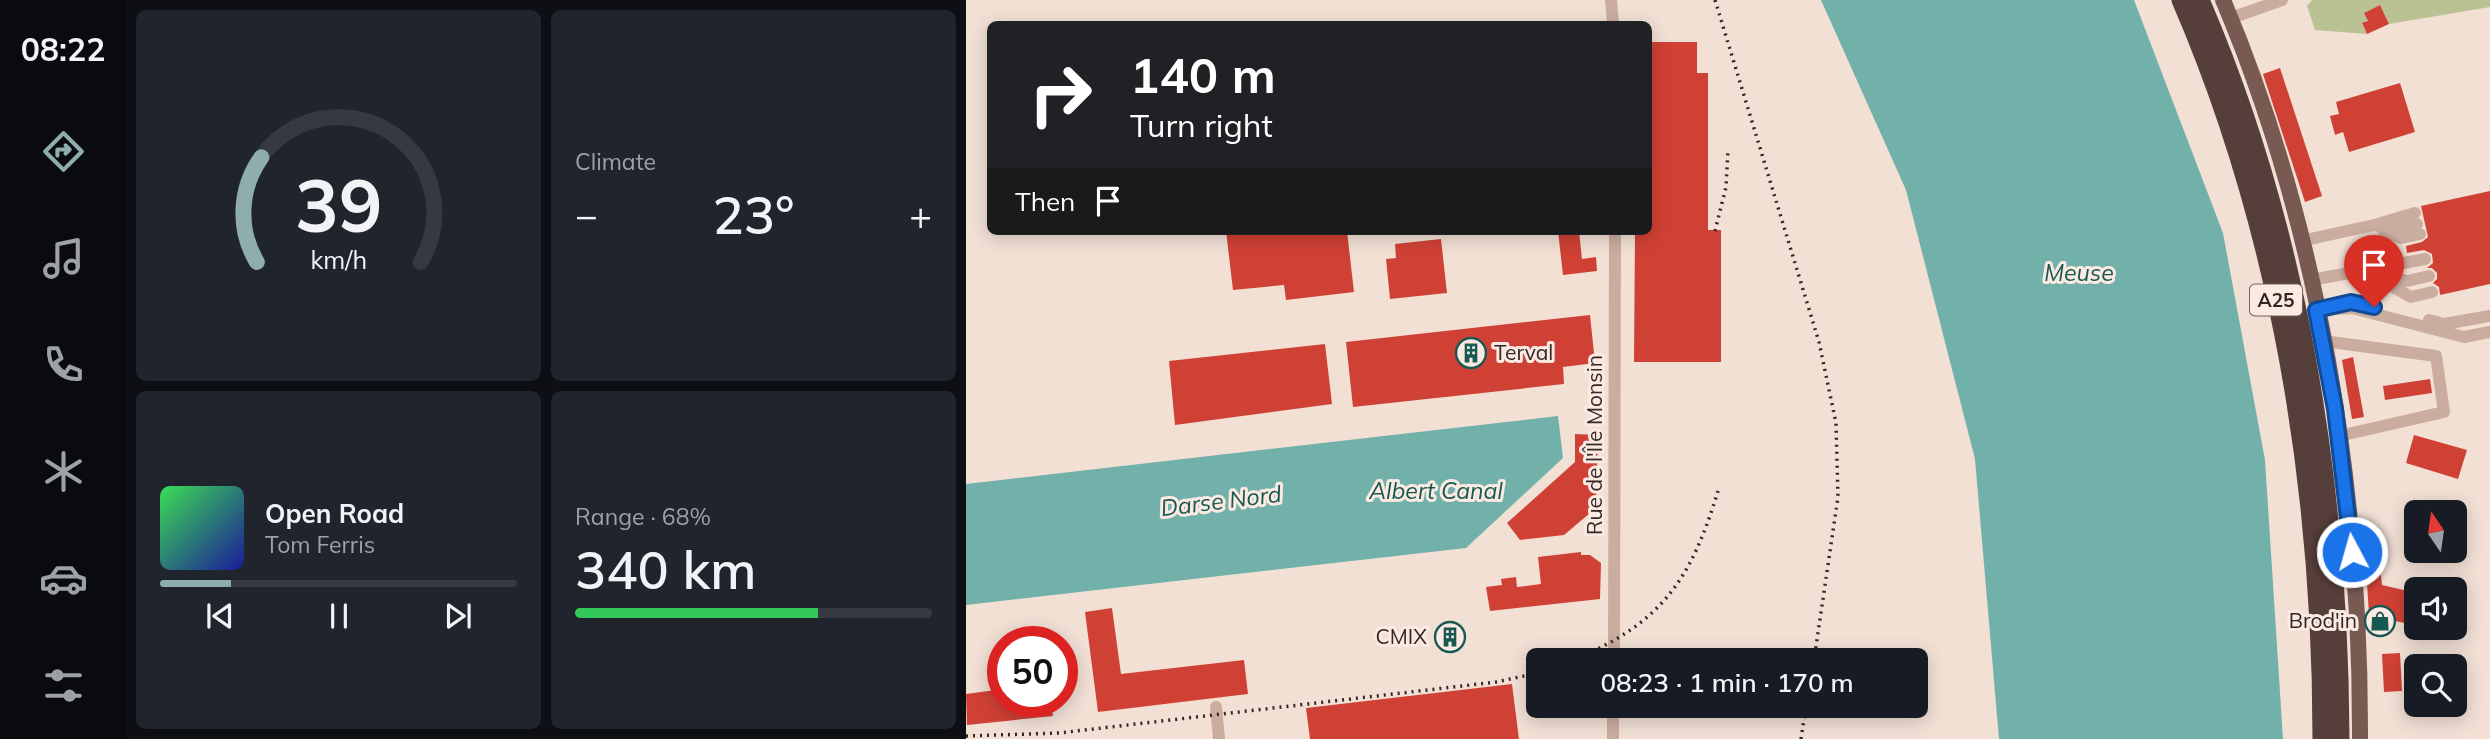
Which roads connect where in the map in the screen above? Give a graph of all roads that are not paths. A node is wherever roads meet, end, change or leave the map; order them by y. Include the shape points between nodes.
1 (1611, 0) edge
2 (2181, 0) edge
3 (2200, 0) edge
4 (2223, 0) edge
5 (2282, 0) edge
6 (2231, 18) junction
7 (1613, 21) edge
8 (2417, 224) dead end
9 (1615, 235) edge
10 (2301, 240) junction
11 (2362, 269) junction
12 (2311, 280) junction
13 (2316, 310) junction
14 (2490, 316) edge
15 (2490, 332) edge
16 (2323, 341) junction
17 (2339, 436) junction
18 (1614, 648) edge
19 (1216, 706) dead end
20 (1614, 718) edge
21 (1219, 739) edge
22 (1613, 739) edge
23 (2322, 739) edge
24 (2340, 739) edge
25 (2360, 739) edge

1 - 7 street
2 - 23 highway, A25 via 2237,150 2292,376 2320,635
3 - 24 highway, A25 via 2254,144 2288,268 2308,373 2336,610
4 - 6 main road
5 - 6 street
6 - 10 main road via 2272,133
8 - 10 street via 2399,228 2374,225
9 - 18 street, Rue de l'Île Monsin
10 - 12 main road
11 - 11 street via 2429,276 2409,289
11 - 12 street
12 - 13 main road
13 - 14 street via 2351,302 2444,324
13 - 15 street via 2352,308 2464,337
13 - 16 main road
16 - 17 main road
16 - 17 street via 2436,356 2444,412
17 - 25 main road via 2357,600
19 - 21 street
20 - 22 street

